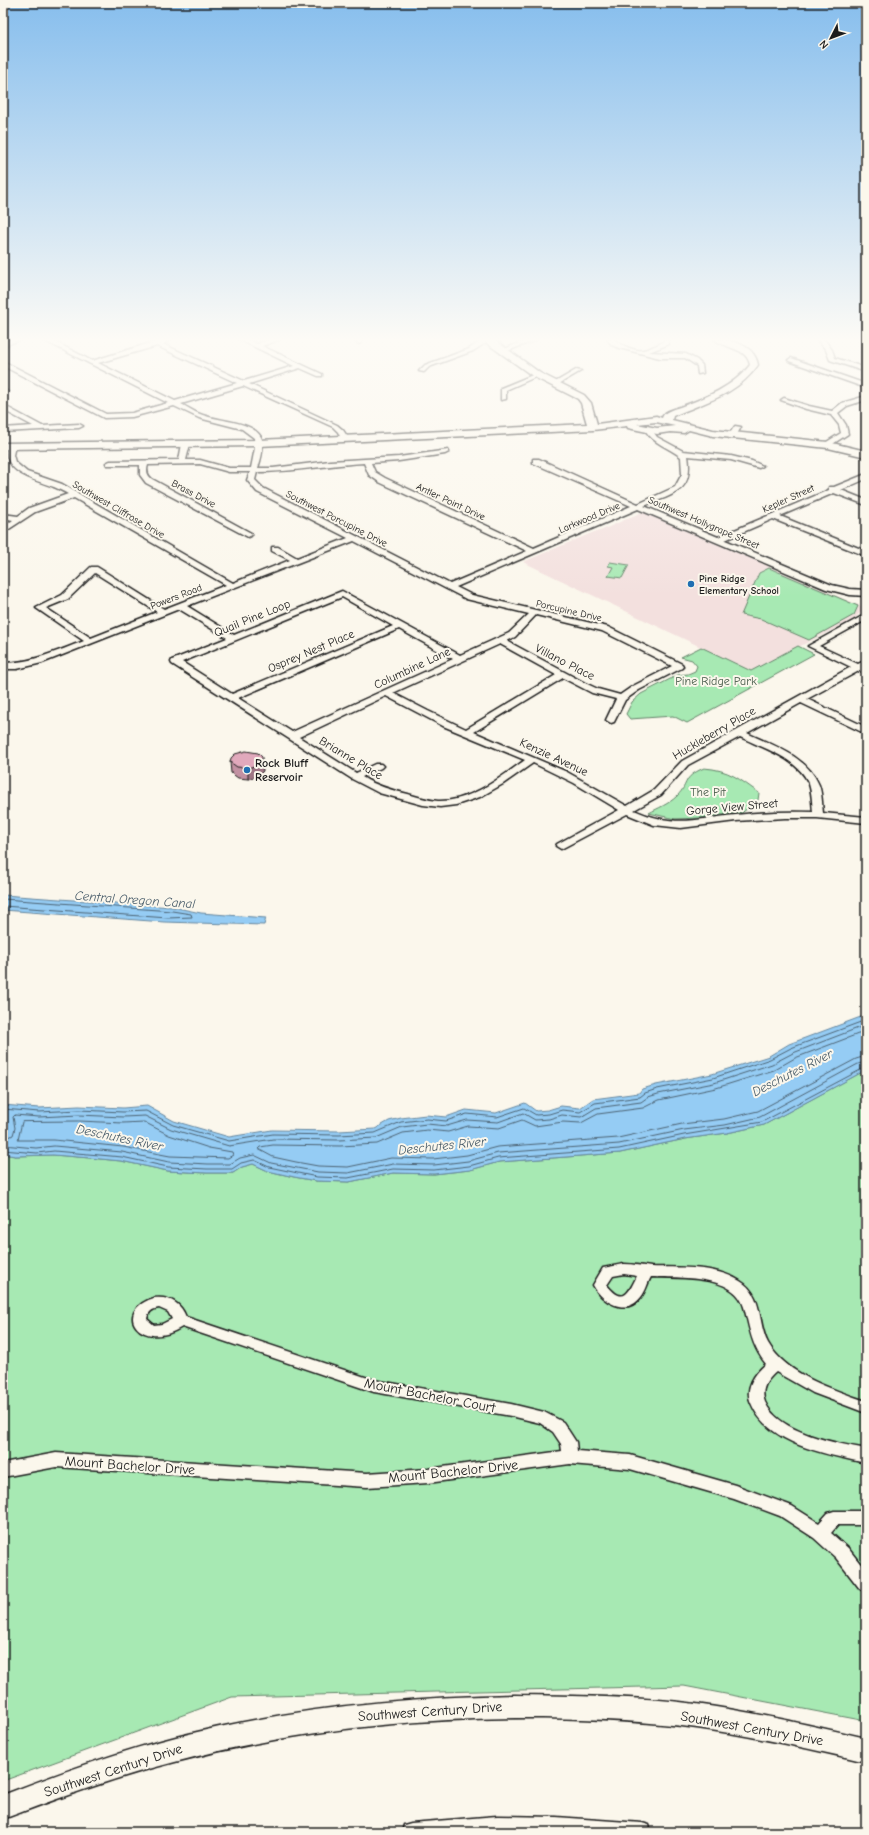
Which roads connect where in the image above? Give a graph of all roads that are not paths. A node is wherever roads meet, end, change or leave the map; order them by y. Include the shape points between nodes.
1 (648, 424) edge
2 (35, 425) edge
3 (231, 425) edge
4 (332, 425) edge
5 (632, 425) edge
6 (654, 425) edge
7 (843, 425) edge
8 (79, 426) dead end
9 (596, 426) joint
10 (668, 426) junction
11 (41, 428) junction
12 (3, 430) edge
13 (345, 439) junction
14 (663, 442) junction
15 (259, 443) junction
16 (186, 444) junction
17 (828, 445) junction
18 (7, 446) edge
19 (445, 452) dead end
20 (683, 454) junction
21 (866, 454) edge
22 (367, 461) junction
23 (536, 461) dead end
24 (110, 462) dead end
25 (145, 462) junction
26 (182, 462) junction
27 (759, 466) dead end
28 (254, 470) junction
29 (866, 476) edge
30 (832, 489) junction
31 (74, 495) junction
32 (866, 503) edge
33 (638, 507) junction
34 (3, 516) edge
35 (772, 516) junction
36 (19, 519) junction
37 (3, 531) edge
38 (248, 534) dead end
39 (356, 538) junction
40 (719, 540) junction
41 (276, 550) dead end
42 (534, 551) junction
43 (866, 554) edge
44 (297, 561) junction
45 (233, 586) junction
46 (450, 587) junction
47 (866, 593) edge
48 (180, 606) junction
49 (164, 612) junction
50 (534, 612) junction
51 (866, 617) edge
52 (399, 626) junction
53 (233, 638) junction
54 (90, 641) junction
55 (500, 641) junction
56 (460, 659) junction
57 (3, 666) edge
58 (863, 667) edge
59 (562, 675) junction
60 (387, 693) junction
61 (231, 698) junction
62 (621, 698) junction
63 (800, 699) junction
64 (611, 720) dead end
65 (866, 731) edge
66 (467, 732) junction
67 (740, 733) junction
68 (292, 736) junction
69 (531, 760) junction
70 (378, 766) dead end
71 (356, 777) junction
72 (628, 810) junction
73 (818, 815) junction
74 (866, 820) edge
75 (561, 846) dead end
76 (647, 1272) dead end
77 (180, 1321) dead end
78 (777, 1364) junction
79 (865, 1405) edge
80 (866, 1456) edge
81 (570, 1457) junction
82 (3, 1470) edge
83 (866, 1518) edge
84 (820, 1533) junction
85 (866, 1584) edge
86 (866, 1750) edge
87 (3, 1807) edge
88 (411, 1832) edge
89 (642, 1832) edge

1 - 14 street via 654,438
2 - 11 street
3 - 15 street via 247,428 256,434
4 - 13 street
5 - 9 main road
6 - 10 main road
7 - 17 street via 844,434
8 - 11 street
9 - 13 main road
10 - 14 street via 660,435
10 - 17 main road
11 - 12 street
13 - 15 main road
14 - 20 street
15 - 16 main road
15 - 28 street, Southwest Porcupine Drive
16 - 18 main road
16 - 26 street
17 - 21 main road
18 - 31 street, Southwest Cliffrose Drive via 9,466 59,486
19 - 22 street
20 - 27 street via 727,457
20 - 33 street, Larkwood Drive via 683,485
22 - 28 street
22 - 42 street, Antler Point Drive via 372,474 382,480
23 - 33 street, Southwest Hollygrape Street
24 - 25 street
25 - 26 street
25 - 38 street, Brass Drive via 142,471 149,481
26 - 28 street via 203,462 229,470
28 - 39 street, Southwest Porcupine Drive via 251,480 255,486
29 - 30 street, Kepler Street
30 - 32 street
30 - 35 street, Kepler Street
31 - 36 street via 44,505
31 - 45 street, Southwest Cliffrose Drive
33 - 40 street, Southwest Hollygrape Street
33 - 42 street, Larkwood Drive
34 - 36 street
35 - 40 street, Kepler Street
35 - 43 street
36 - 37 street
39 - 44 street, Powers Road
39 - 46 street, Southwest Porcupine Drive
40 - 47 street, Southwest Hollygrape Street via 829,587
41 - 44 street
42 - 46 street, Larkwood Drive
44 - 45 street, Powers Road
45 - 48 street, Powers Road
46 - 50 street, Porcupine Drive via 474,599
48 - 49 street, Powers Road
48 - 53 street
49 - 54 street, Powers Road
49 - 54 street via 94,569 65,597 40,608
50 - 55 street, Columbine Lane via 518,631
50 - 62 street, Porcupine Drive via 605,629 679,666
51 - 58 street via 812,646
52 - 53 street, Quail Pine Loop via 342,594
52 - 56 street, Quail Pine Loop
52 - 61 street, Osprey Nest Place
53 - 61 street, Quail Pine Loop via 175,662
54 - 57 street, Powers Road via 28,664
55 - 56 street, Columbine Lane
55 - 59 street, Villano Place
56 - 60 street, Columbine Lane
58 - 63 street, Huckleberry Place
59 - 62 street, Villano Place via 595,691
59 - 66 street
60 - 66 street, Kenzie Avenue
60 - 68 street, Columbine Lane
61 - 68 street, Quail Pine Loop
62 - 64 street
63 - 65 street
63 - 67 street, Huckleberry Place
66 - 69 street, Kenzie Avenue
67 - 72 street, Huckleberry Place via 685,763 672,774 661,791
67 - 73 street via 802,767 815,786
68 - 71 street, Brianne Place
69 - 71 street, Brianne Place via 494,785 468,798 448,804 424,802 380,790 368,786
69 - 72 street, Kenzie Avenue via 565,775
70 - 71 street
72 - 73 street, Gorge View Street via 650,821 673,825 772,815
72 - 75 street, Huckleberry Place
73 - 74 street, Gorge View Street
76 - 78 street via 697,1274 719,1278 735,1286 744,1293 753,1312 757,1334 764,1350
77 - 81 street, Mount Bachelor Court via 374,1386 544,1418 558,1427 568,1442
78 - 79 street via 808,1385
78 - 80 street via 759,1380 757,1387 757,1404 765,1415 787,1432 817,1444
81 - 82 street, Mount Bachelor Drive via 428,1476 367,1480 56,1460
81 - 84 street, Mount Bachelor Drive via 630,1462 735,1492 786,1511
83 - 84 street via 834,1518
84 - 85 street, Mount Bachelor Drive via 842,1553
86 - 87 main road, Southwest Century Drive via 697,1716 605,1708 513,1706 423,1709 368,1713 315,1721 199,1743 109,1769
88 - 89 street via 450,1826 521,1825

